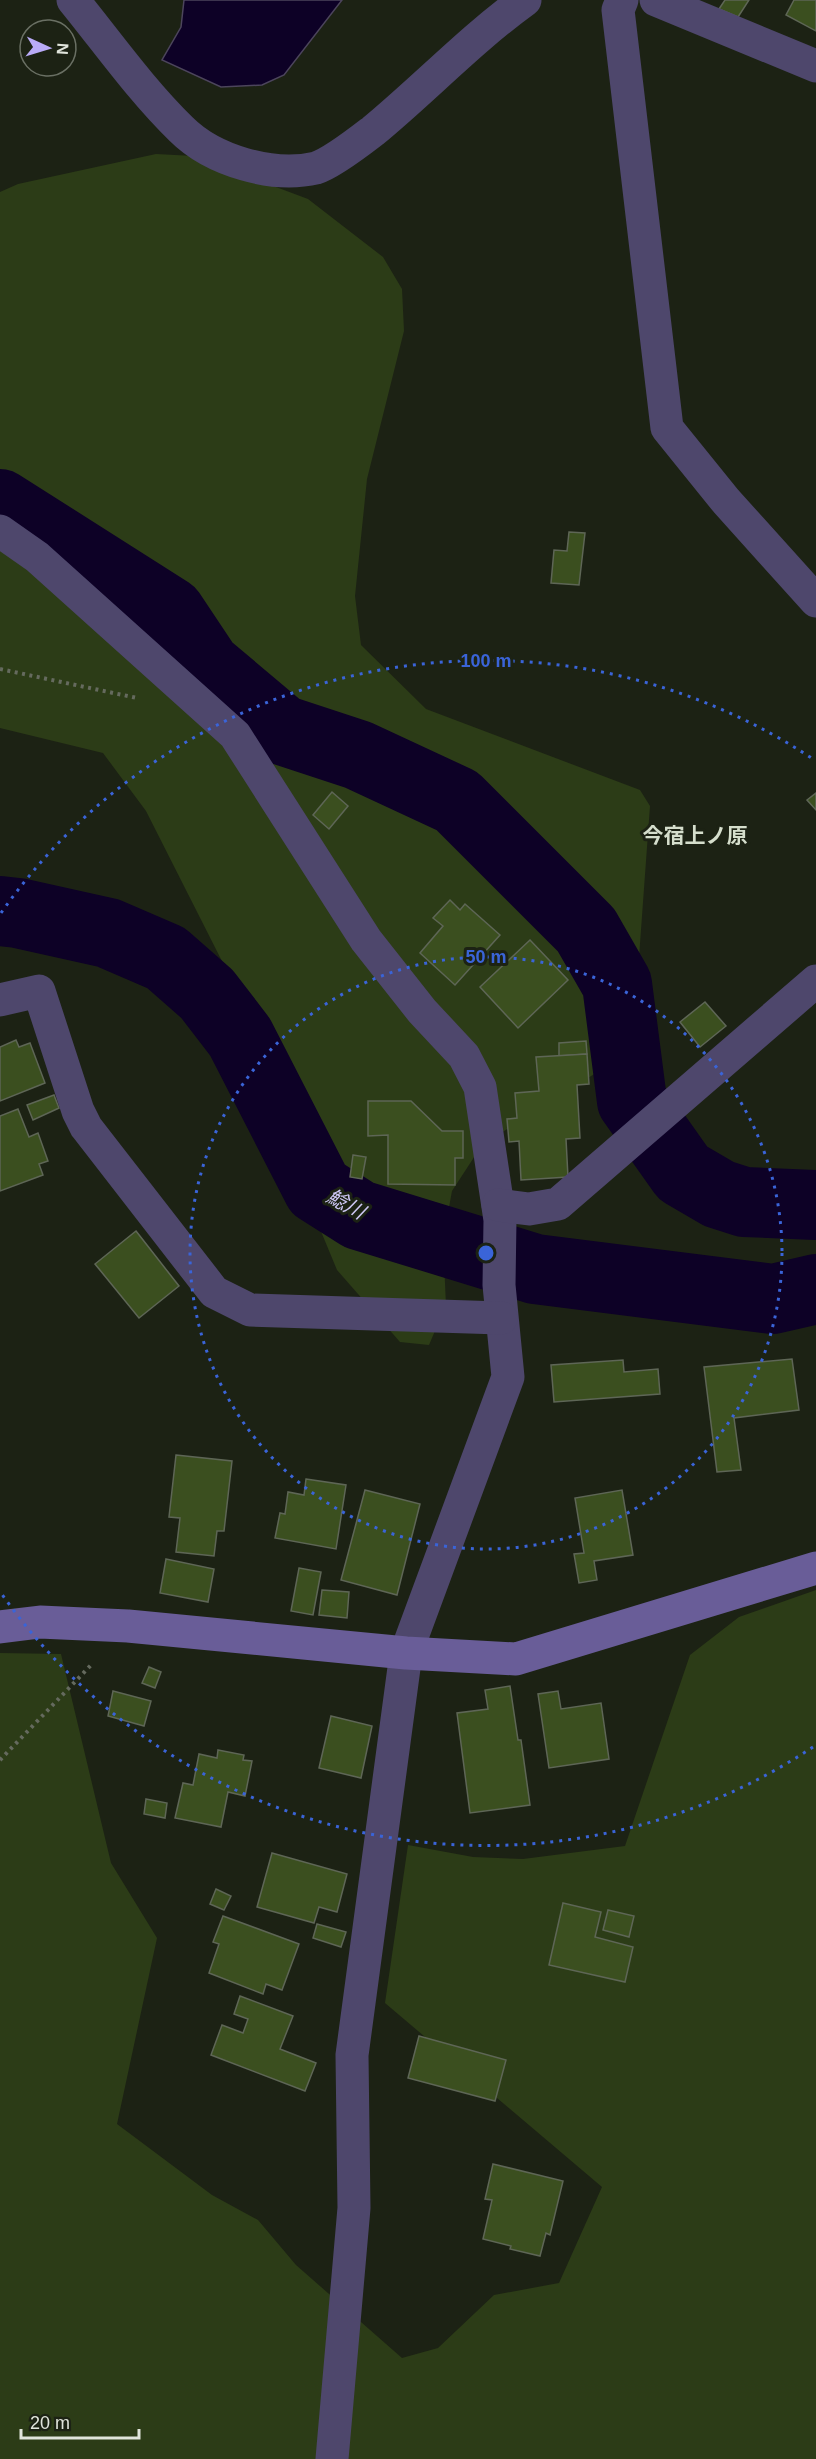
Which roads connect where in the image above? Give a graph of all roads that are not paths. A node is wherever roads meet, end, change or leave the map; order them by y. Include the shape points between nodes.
1 (73, 0) edge
2 (525, 0) edge
3 (622, 0) edge
4 (656, 0) edge
5 (816, 66) edge
6 (0, 531) edge
7 (816, 602) edge
8 (816, 981) edge
9 (0, 1000) edge
10 (499, 1212) junction
11 (501, 1318) junction
12 (816, 1568) edge
13 (0, 1627) edge
14 (406, 1653) junction
15 (332, 2459) edge

1 - 2 street via 182,131 219,156 270,171 317,167 354,146 490,25
3 - 7 street via 618,10 667,428
4 - 5 street
6 - 10 street via 37,557 235,735 366,940 422,1011 464,1056 480,1087
8 - 10 street via 558,1204
9 - 11 street via 39,991 86,1127 214,1292 250,1310
10 - 11 street
11 - 14 street via 508,1377
12 - 14 street via 516,1659
13 - 14 street via 40,1622 128,1626
14 - 15 street via 352,2055 354,2208

